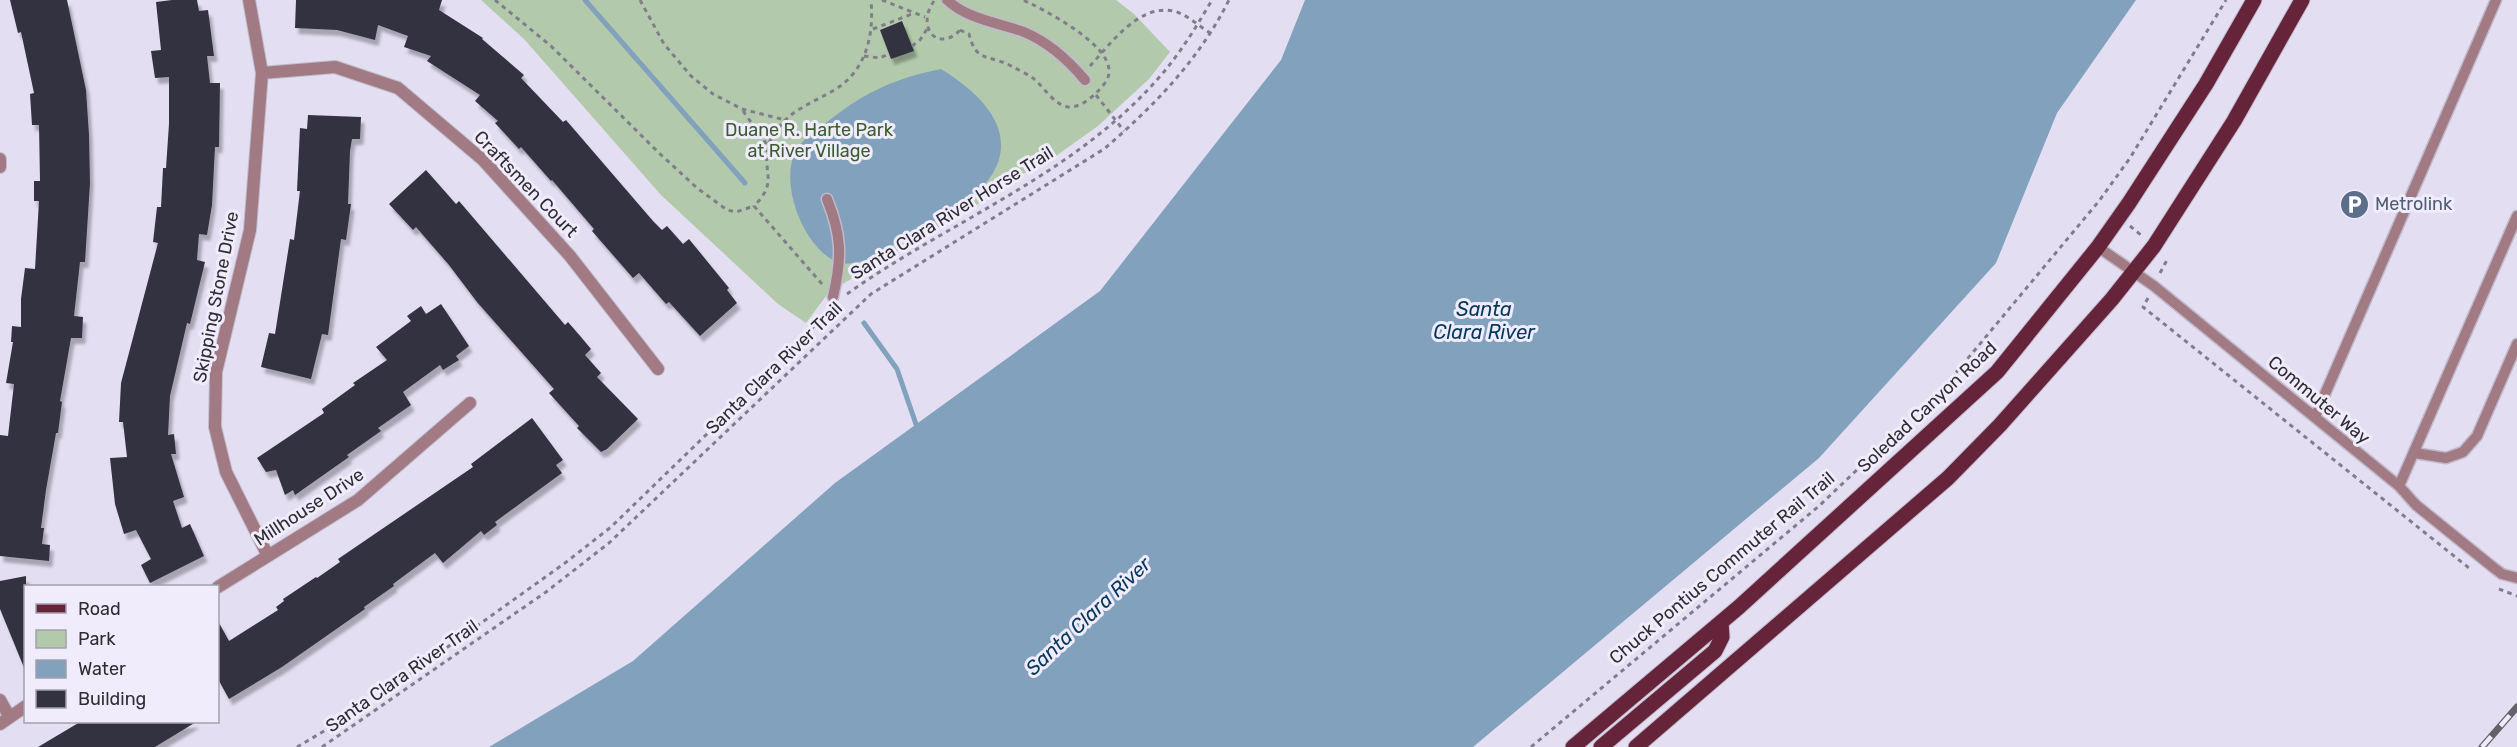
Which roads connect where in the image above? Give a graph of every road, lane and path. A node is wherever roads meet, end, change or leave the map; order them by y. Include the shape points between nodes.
1 (249, 0) edge
2 (495, 0) edge
3 (640, 0) edge
4 (871, 0) edge
5 (882, 0) edge
6 (928, 0) edge
7 (947, 0) edge
8 (1212, 0) edge
9 (1229, 0) edge
10 (2226, 0) edge
11 (2254, 0) edge
12 (2302, 0) edge
13 (2496, 0) edge
14 (914, 14) junction
15 (925, 17) junction
16 (1198, 25) junction
17 (963, 27) dead end
18 (873, 29) junction
19 (927, 29) junction
20 (1210, 33) junction
21 (912, 46) dead end
22 (889, 54) dead end
23 (864, 56) junction
24 (262, 73) junction
25 (1086, 80) junction
26 (742, 109) junction
27 (785, 120) junction
28 (1116, 121) junction
29 (1124, 131) junction
30 (768, 146) junction
31 (0, 159) edge
32 (0, 167) edge
33 (827, 199) dead end
34 (754, 206) junction
35 (2517, 216) edge
36 (2098, 247) junction
37 (2134, 272) junction
38 (835, 299) junction
39 (849, 315) junction
40 (2517, 344) edge
41 (658, 369) dead end
42 (470, 403) dead end
43 (2315, 417) junction
44 (2415, 453) junction
45 (2399, 486) junction
46 (268, 556) junction
47 (2517, 578) edge
48 (219, 586) edge
49 (1721, 622) junction
50 (0, 700) edge
51 (24, 707) edge
52 (5, 720) edge
53 (297, 747) edge
54 (322, 747) edge
55 (1530, 747) edge
56 (1573, 747) edge
57 (1601, 747) edge
58 (1636, 747) edge

1 - 24 street, Skipping Stone Drive
2 - 34 path via 551,46 697,188 727,210 736,212
3 - 26 path via 674,59 713,94
4 - 18 path
5 - 14 path
6 - 15 path via 931,5
7 - 25 lane via 961,11 1026,33 1067,59
8 - 16 path, Santa Clara River Horse Trail
9 - 20 path, Santa Clara River Trail
10 - 55 path, Chuck Pontius Commuter Rail Trail via 2105,193 1944,387 1819,506
11 - 36 main road, Soledad Canyon Road via 2206,84
12 - 37 main road via 2234,121
13 - 43 lane
14 - 15 path
14 - 18 path
15 - 19 path
16 - 20 path
16 - 25 path via 1175,11 1154,10 1138,18 1103,52 1088,68
16 - 28 path, Santa Clara River Horse Trail via 1178,56
17 - 19 path via 944,40
18 - 23 path
19 - 21 path
20 - 29 path, Santa Clara River Trail via 1173,83
22 - 23 path
23 - 27 path via 838,88
24 - 41 street, Craftsmen Court via 335,68 398,88 483,160 570,256
24 - 46 street, Skipping Stone Drive via 250,230 216,372 215,427 226,472
25 - 28 path
26 - 27 path
26 - 30 path
27 - 30 path
28 - 29 path
28 - 38 path, Santa Clara River Horse Trail via 1054,167
29 - 39 path, Santa Clara River Trail via 1104,149 1037,192 886,283
30 - 34 path via 769,182
31 - 32 street
33 - 38 lane via 840,243
34 - 38 path
35 - 44 lane
36 - 37 lane, Commuter Way
36 - 49 main road, Soledad Canyon Road via 1997,372
37 - 43 lane, Commuter Way
37 - 58 main road via 2000,425 1948,478
38 - 39 path
38 - 53 path, Santa Clara River Horse Trail via 776,367 611,527 421,666
39 - 54 path, Santa Clara River Trail via 609,543 546,592
40 - 44 lane via 2477,436 2463,452 2446,458
42 - 46 street, Millhouse Drive via 358,500
43 - 45 lane, Commuter Way
44 - 45 lane
45 - 47 lane, Commuter Way via 2416,505 2494,568
46 - 48 street, Millhouse Drive
49 - 56 main road, Soledad Canyon Road
49 - 57 main road via 1722,637 1715,651
50 - 52 street
51 - 52 street

